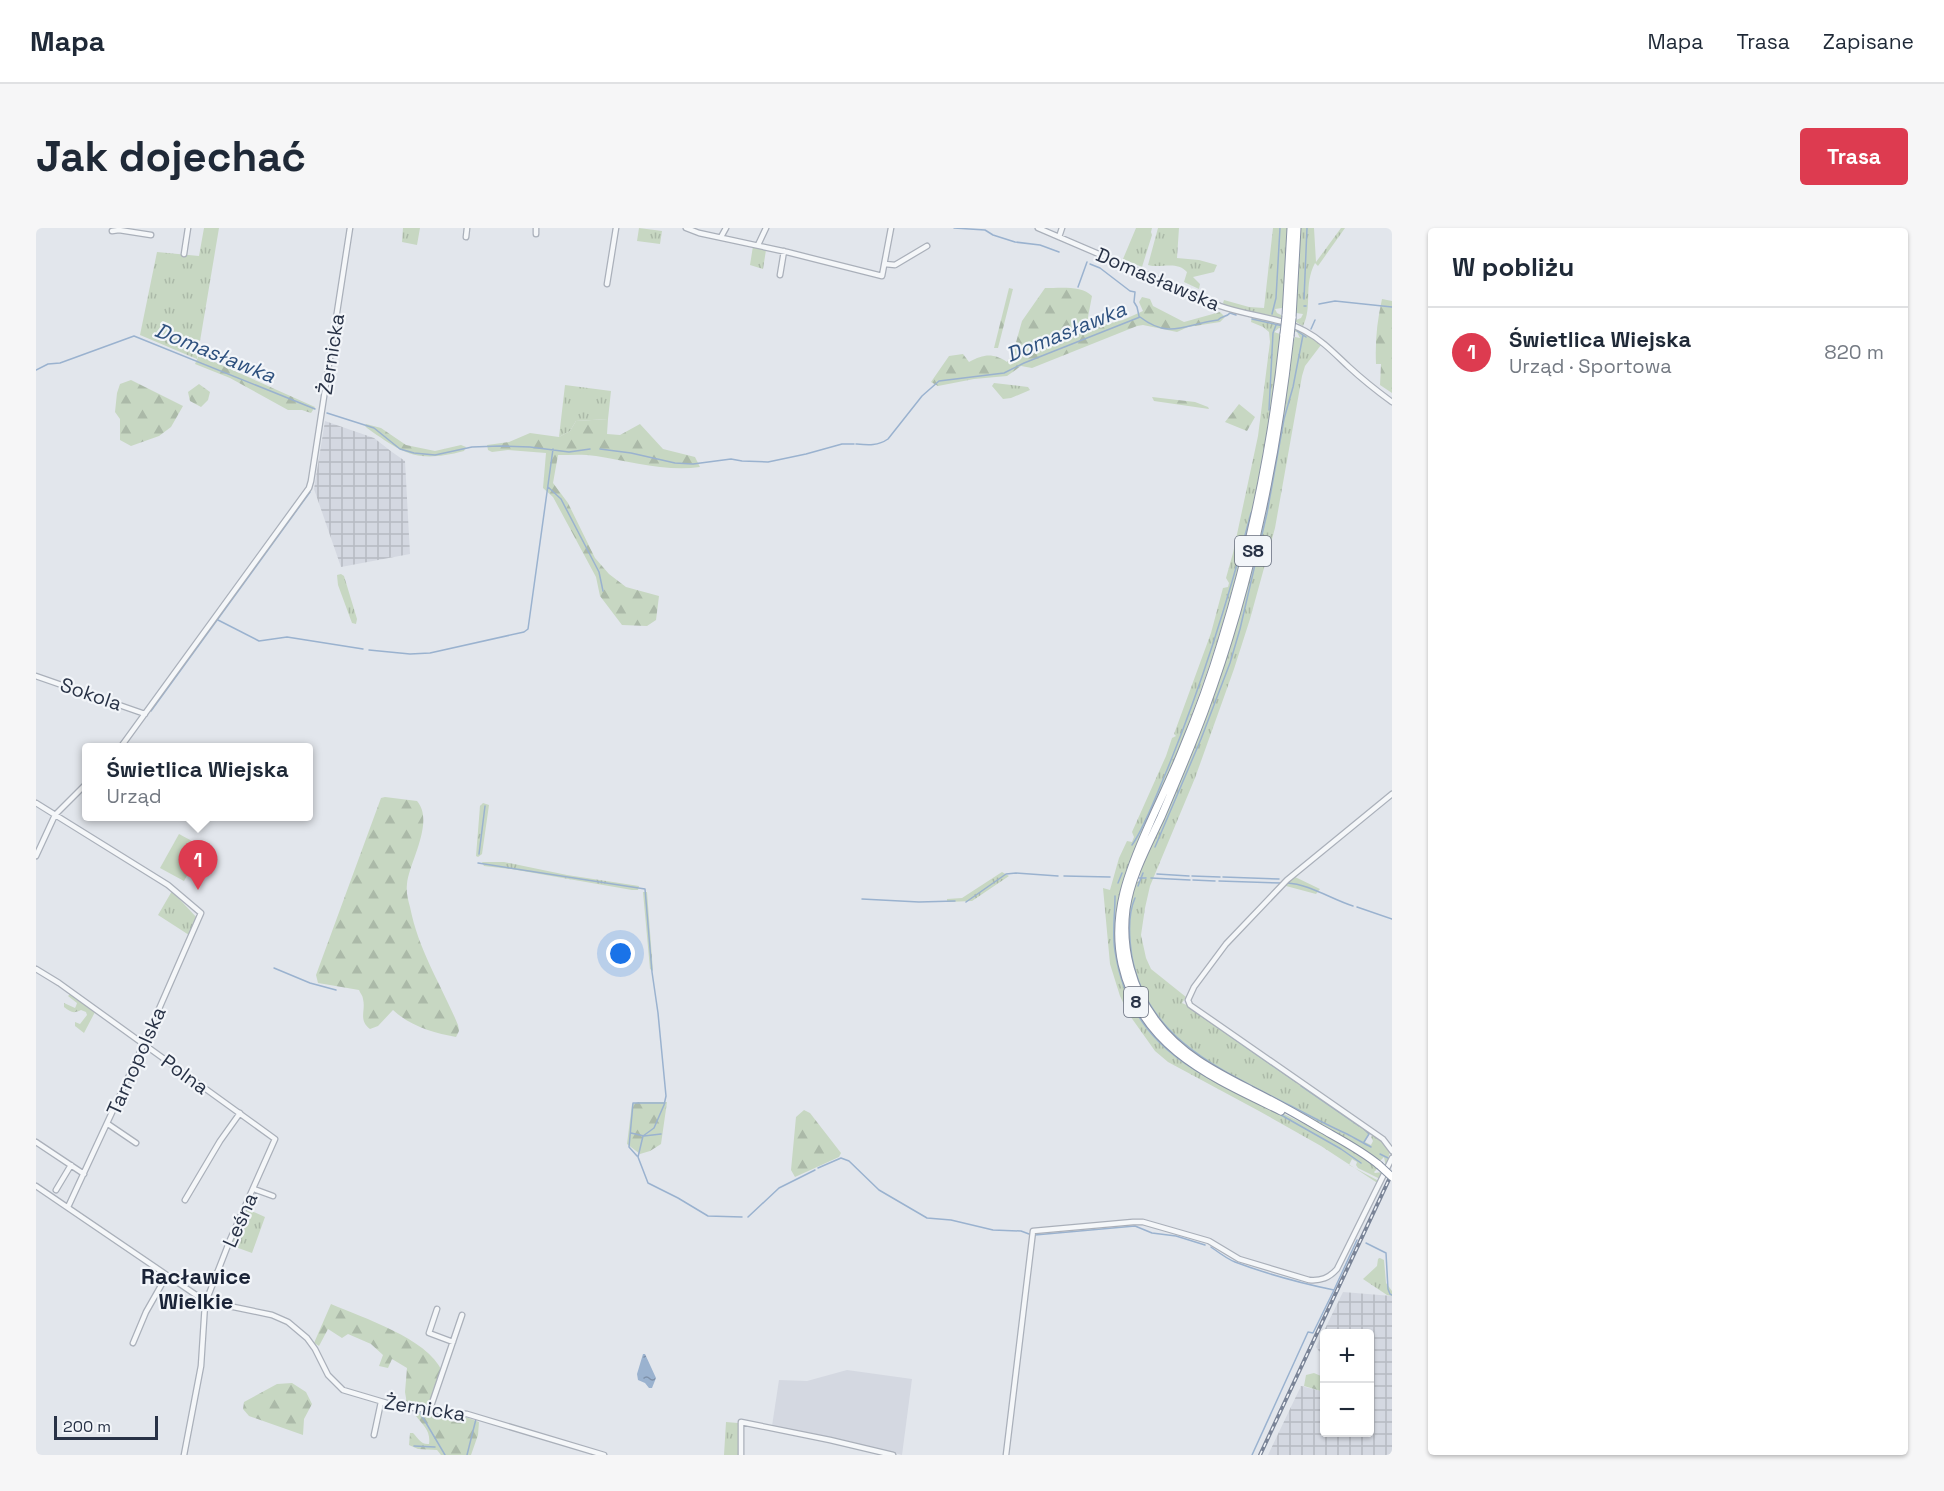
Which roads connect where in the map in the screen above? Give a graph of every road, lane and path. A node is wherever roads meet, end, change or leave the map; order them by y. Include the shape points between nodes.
1 (188, 228) edge
2 (350, 228) edge
3 (467, 228) edge
4 (616, 228) edge
5 (686, 228) edge
6 (726, 228) edge
7 (766, 228) edge
8 (891, 228) edge
9 (1038, 228) edge
10 (1062, 228) edge
11 (1291, 228) edge
12 (1297, 228) edge
13 (119, 229) edge
14 (112, 231) dead end
15 (151, 235) dead end
16 (466, 237) dead end
17 (721, 237) junction
18 (1059, 237) junction
19 (758, 245) junction
20 (927, 246) dead end
21 (784, 251) junction
22 (184, 254) dead end
23 (885, 264) junction
24 (780, 275) dead end
25 (607, 284) dead end
26 (1289, 317) junction
27 (1287, 335) junction
28 (1392, 402) edge
29 (36, 676) edge
30 (145, 714) junction
31 (1197, 714) joint
32 (123, 743) edge
33 (1186, 759) joint
34 (82, 788) edge
35 (1392, 794) edge
36 (36, 802) edge
37 (55, 815) junction
38 (36, 834) edge
39 (44, 838) junction
40 (36, 856) edge
41 (36, 969) edge
42 (144, 1044) junction
43 (240, 1113) junction
44 (108, 1124) junction
45 (1320, 1128) junction
46 (275, 1139) joint
47 (36, 1142) edge
48 (136, 1143) dead end
49 (1392, 1151) edge
50 (1392, 1158) edge
51 (71, 1165) junction
52 (84, 1174) junction
53 (1392, 1177) edge
54 (36, 1186) edge
55 (254, 1189) junction
56 (56, 1190) dead end
57 (273, 1196) dead end
58 (185, 1200) dead end
59 (68, 1207) junction
60 (167, 1275) junction
61 (206, 1301) junction
62 (437, 1309) dead end
63 (462, 1315) dead end
64 (453, 1342) junction
65 (133, 1343) dead end
66 (381, 1402) junction
67 (430, 1409) junction
68 (374, 1435) dead end
69 (184, 1455) edge
70 (604, 1455) edge
71 (741, 1455) edge
72 (893, 1455) edge
73 (1006, 1455) edge

1 - 22 street
2 - 30 street, Żernicka via 311,481
3 - 16 street
4 - 25 street
5 - 17 street
6 - 17 street
7 - 19 street
8 - 23 street
9 - 18 street, Domasławska
10 - 18 street
11 - 26 highway, S8
12 - 26 highway, S8
13 - 14 street
13 - 15 street
17 - 19 street
18 - 28 street, Domasławska via 1220,306 1296,326
19 - 21 street
20 - 23 street via 895,265
21 - 23 street via 879,276
21 - 24 street
26 - 27 highway, S8, bridge
27 - 31 highway, S8 via 1254,519 1231,609
27 - 33 highway, S8 via 1272,465 1251,558 1214,685
29 - 30 street, Sokola
30 - 32 street
31 - 45 highway, 8 via 1124,885 1120,952 1125,976 1152,1029 1188,1062
33 - 45 highway, 8 via 1128,898 1126,943 1136,986 1155,1020 1186,1052
34 - 37 street
35 - 49 street via 1287,880 1226,945 1188,1000 1383,1139
36 - 37 street
37 - 39 street
37 - 42 street, Tarnopolska via 168,885 201,913
38 - 39 street
39 - 40 street
41 - 42 street, Polna
42 - 43 street, Polna
42 - 44 street, Tarnopolska
43 - 46 street, Polna
43 - 58 street
44 - 48 street
44 - 52 street, Tarnopolska
45 - 53 highway, 8, bridge via 1357,1148
46 - 55 street, Leśna
47 - 51 street
50 - 73 street via 1337,1269 1321,1280 1239,1259 1209,1241 1143,1222 1033,1231
51 - 52 street
51 - 56 street
52 - 59 street, Tarnopolska
54 - 59 street
55 - 57 street
55 - 61 street, Leśna
59 - 60 street
60 - 61 street
60 - 65 street
61 - 66 street, Żernicka via 288,1322 308,1338 336,1384
61 - 69 street, Leśna via 202,1359
62 - 64 street via 429,1334
63 - 64 street
64 - 67 street
66 - 67 street, Żernicka
66 - 68 street
67 - 70 street, Żernicka via 478,1417
71 - 72 street via 741,1422

